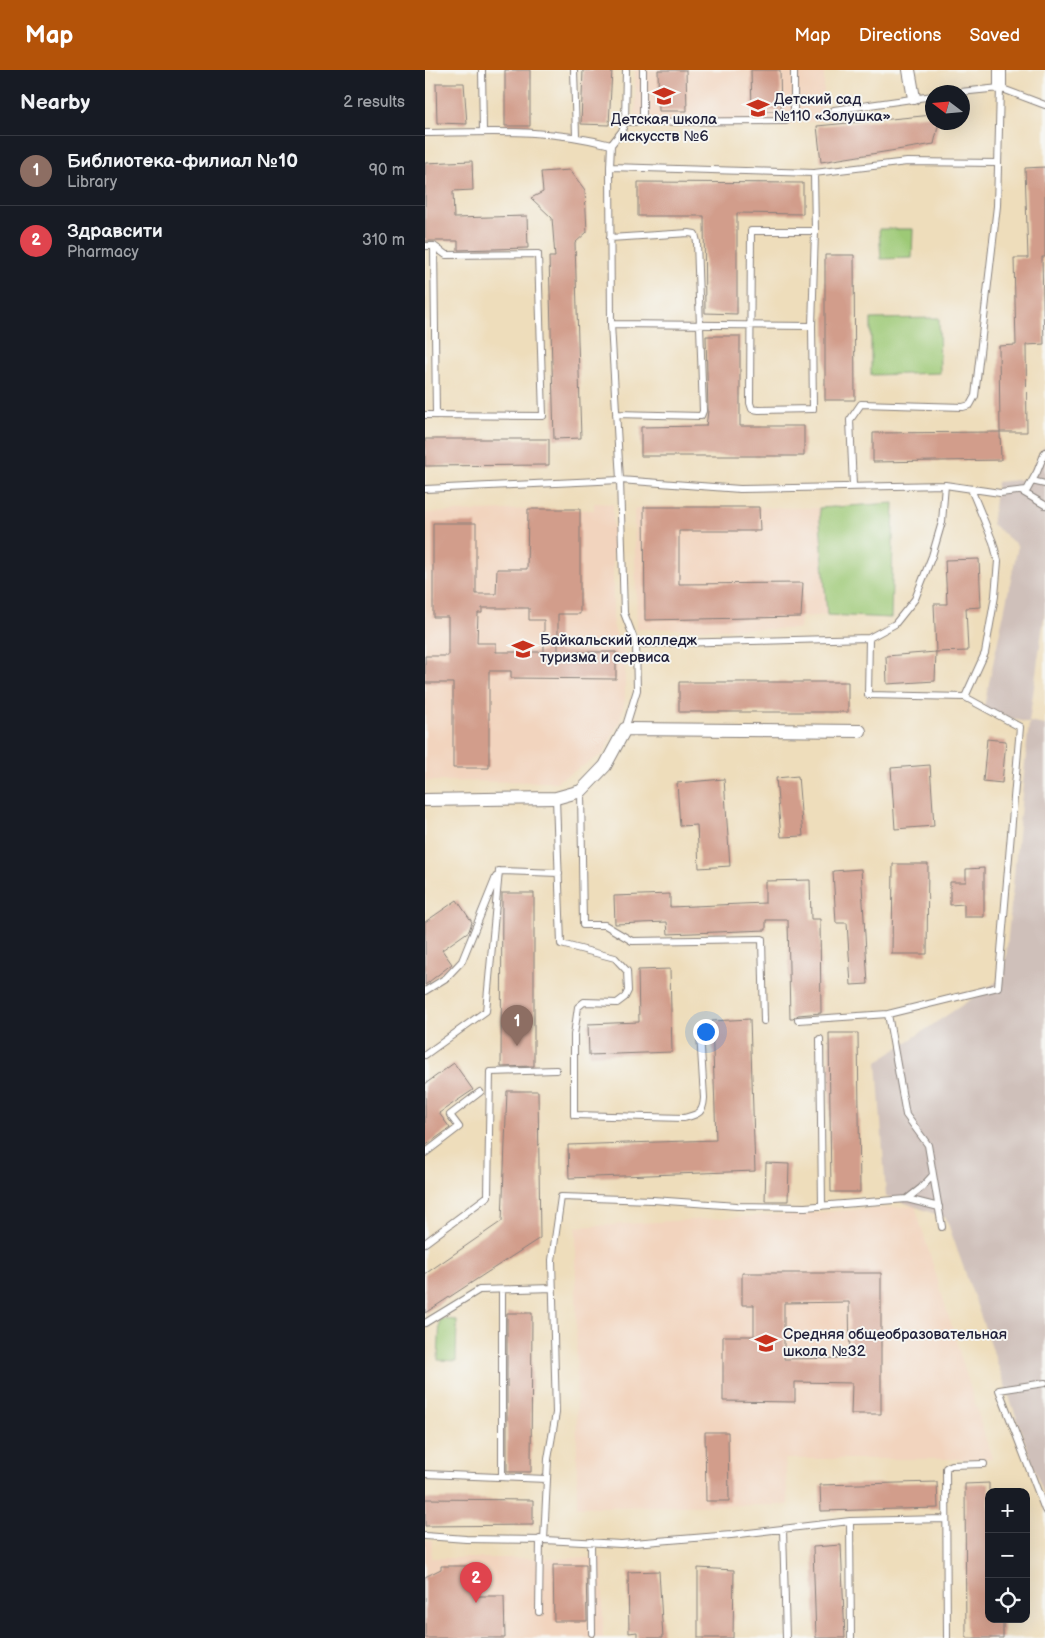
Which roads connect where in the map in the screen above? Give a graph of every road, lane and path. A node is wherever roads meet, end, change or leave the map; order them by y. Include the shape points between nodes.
1 (482, 70) edge
2 (574, 70) edge
3 (626, 70) edge
4 (643, 70) edge
5 (794, 70) edge
6 (909, 70) edge
7 (1001, 70) edge
8 (1000, 88) junction
9 (970, 91) edge
10 (925, 97) edge
11 (914, 98) junction
12 (1045, 105) edge
13 (834, 110) dead end
14 (625, 122) junction
15 (643, 122) junction
16 (483, 132) junction
17 (425, 133) edge
18 (575, 136) junction
19 (611, 145) junction
20 (997, 163) junction
21 (610, 167) junction
22 (814, 173) junction
23 (815, 231) junction
24 (610, 238) junction
25 (425, 246) edge
26 (434, 246) junction
27 (611, 324) junction
28 (698, 324) junction
29 (750, 325) junction
30 (811, 326) junction
31 (616, 414) junction
32 (425, 415) edge
33 (437, 415) junction
34 (1045, 452) edge
35 (620, 480) junction
36 (1032, 481) junction
37 (1045, 484) edge
38 (945, 485) junction
39 (853, 486) junction
40 (425, 489) edge
41 (971, 489) junction
42 (1021, 491) junction
43 (1045, 505) edge
44 (869, 638) junction
45 (636, 644) junction
46 (965, 697) junction
47 (625, 729) junction
48 (860, 731) dead end
49 (581, 791) junction
50 (556, 798) junction
51 (425, 800) edge
52 (499, 871) junction
53 (559, 873) junction
54 (425, 991) edge
55 (888, 1014) junction
56 (798, 1020) dead end
57 (764, 1021) dead end
58 (700, 1033) dead end
59 (820, 1038) dead end
60 (425, 1055) edge
61 (556, 1070) dead end
62 (480, 1092) dead end
63 (425, 1153) edge
64 (933, 1175) junction
65 (907, 1199) junction
66 (822, 1206) junction
67 (939, 1207) junction
68 (942, 1227) dead end
69 (425, 1243) edge
70 (553, 1288) junction
71 (502, 1290) junction
72 (425, 1323) edge
73 (1045, 1383) edge
74 (984, 1464) dead end
75 (425, 1474) edge
76 (502, 1477) junction
77 (547, 1479) junction
78 (1045, 1510) edge
79 (946, 1519) junction
80 (849, 1520) junction
81 (783, 1529) junction
82 (425, 1536) edge
83 (542, 1539) junction
84 (591, 1542) junction
85 (539, 1612) dead end
86 (592, 1633) dead end
87 (786, 1638) edge
88 (851, 1638) edge
89 (947, 1638) edge

1 - 16 lane
2 - 18 lane
3 - 14 lane
4 - 15 lane
5 - 15 lane via 795,110 786,121
6 - 11 street
7 - 8 street
8 - 9 lane
8 - 12 lane
8 - 20 lane
10 - 11 lane
11 - 13 lane
14 - 15 lane
14 - 19 lane
16 - 17 lane
16 - 18 lane
18 - 19 lane
19 - 21 lane
20 - 22 lane via 907,162
20 - 39 lane via 997,206 975,396 970,405 963,407 861,404 849,420
21 - 22 lane
21 - 24 lane
22 - 23 lane
23 - 29 lane via 751,231
23 - 30 lane
24 - 27 lane
24 - 28 lane via 695,234
25 - 26 lane
26 - 33 lane
26 - 33 lane via 445,255 538,254 543,416
27 - 28 lane
27 - 31 lane
28 - 29 lane
28 - 31 lane via 701,416
29 - 30 lane
29 - 30 lane via 750,403 752,409 759,410 813,409
31 - 35 lane
32 - 33 lane
34 - 36 lane
35 - 39 lane via 740,489
35 - 40 lane
35 - 45 lane via 624,614
36 - 37 lane
36 - 42 lane via 1027,490
38 - 39 lane
38 - 41 lane
38 - 44 lane via 942,522 915,599 895,624
41 - 42 lane via 1000,494
41 - 46 lane via 998,561 985,653
42 - 43 lane
44 - 45 lane
44 - 46 lane via 868,695
45 - 47 lane via 637,690
46 - 55 lane via 1020,727 997,988
47 - 48 street
47 - 49 street via 605,766
49 - 50 street
49 - 57 lane via 583,925 605,924 632,941 761,940
50 - 51 street
50 - 53 lane
52 - 53 lane
52 - 54 lane via 462,961 446,978
52 - 60 lane via 487,1011
53 - 58 lane via 561,944 615,958 627,971 628,990 617,1003 584,1002 578,1007 574,1035 574,1115 684,1118 698,1114 703,1108
55 - 56 lane
55 - 64 lane via 906,1115 928,1145
59 - 66 lane
61 - 69 lane via 490,1072 488,1196
62 - 63 lane via 450,1115 459,1127
64 - 65 lane
64 - 67 lane
65 - 66 lane
65 - 67 lane
66 - 70 lane via 729,1206 561,1197 552,1260
67 - 68 lane
70 - 71 lane
70 - 77 lane via 556,1412
71 - 72 lane via 479,1290
71 - 76 lane
73 - 78 lane via 999,1390
74 - 79 lane via 946,1468
75 - 76 lane
76 - 77 lane
77 - 83 lane
79 - 80 lane
79 - 89 lane
80 - 81 lane
80 - 88 lane
81 - 84 lane via 671,1541
81 - 87 lane
82 - 83 lane
83 - 84 lane
83 - 85 lane
84 - 86 lane

